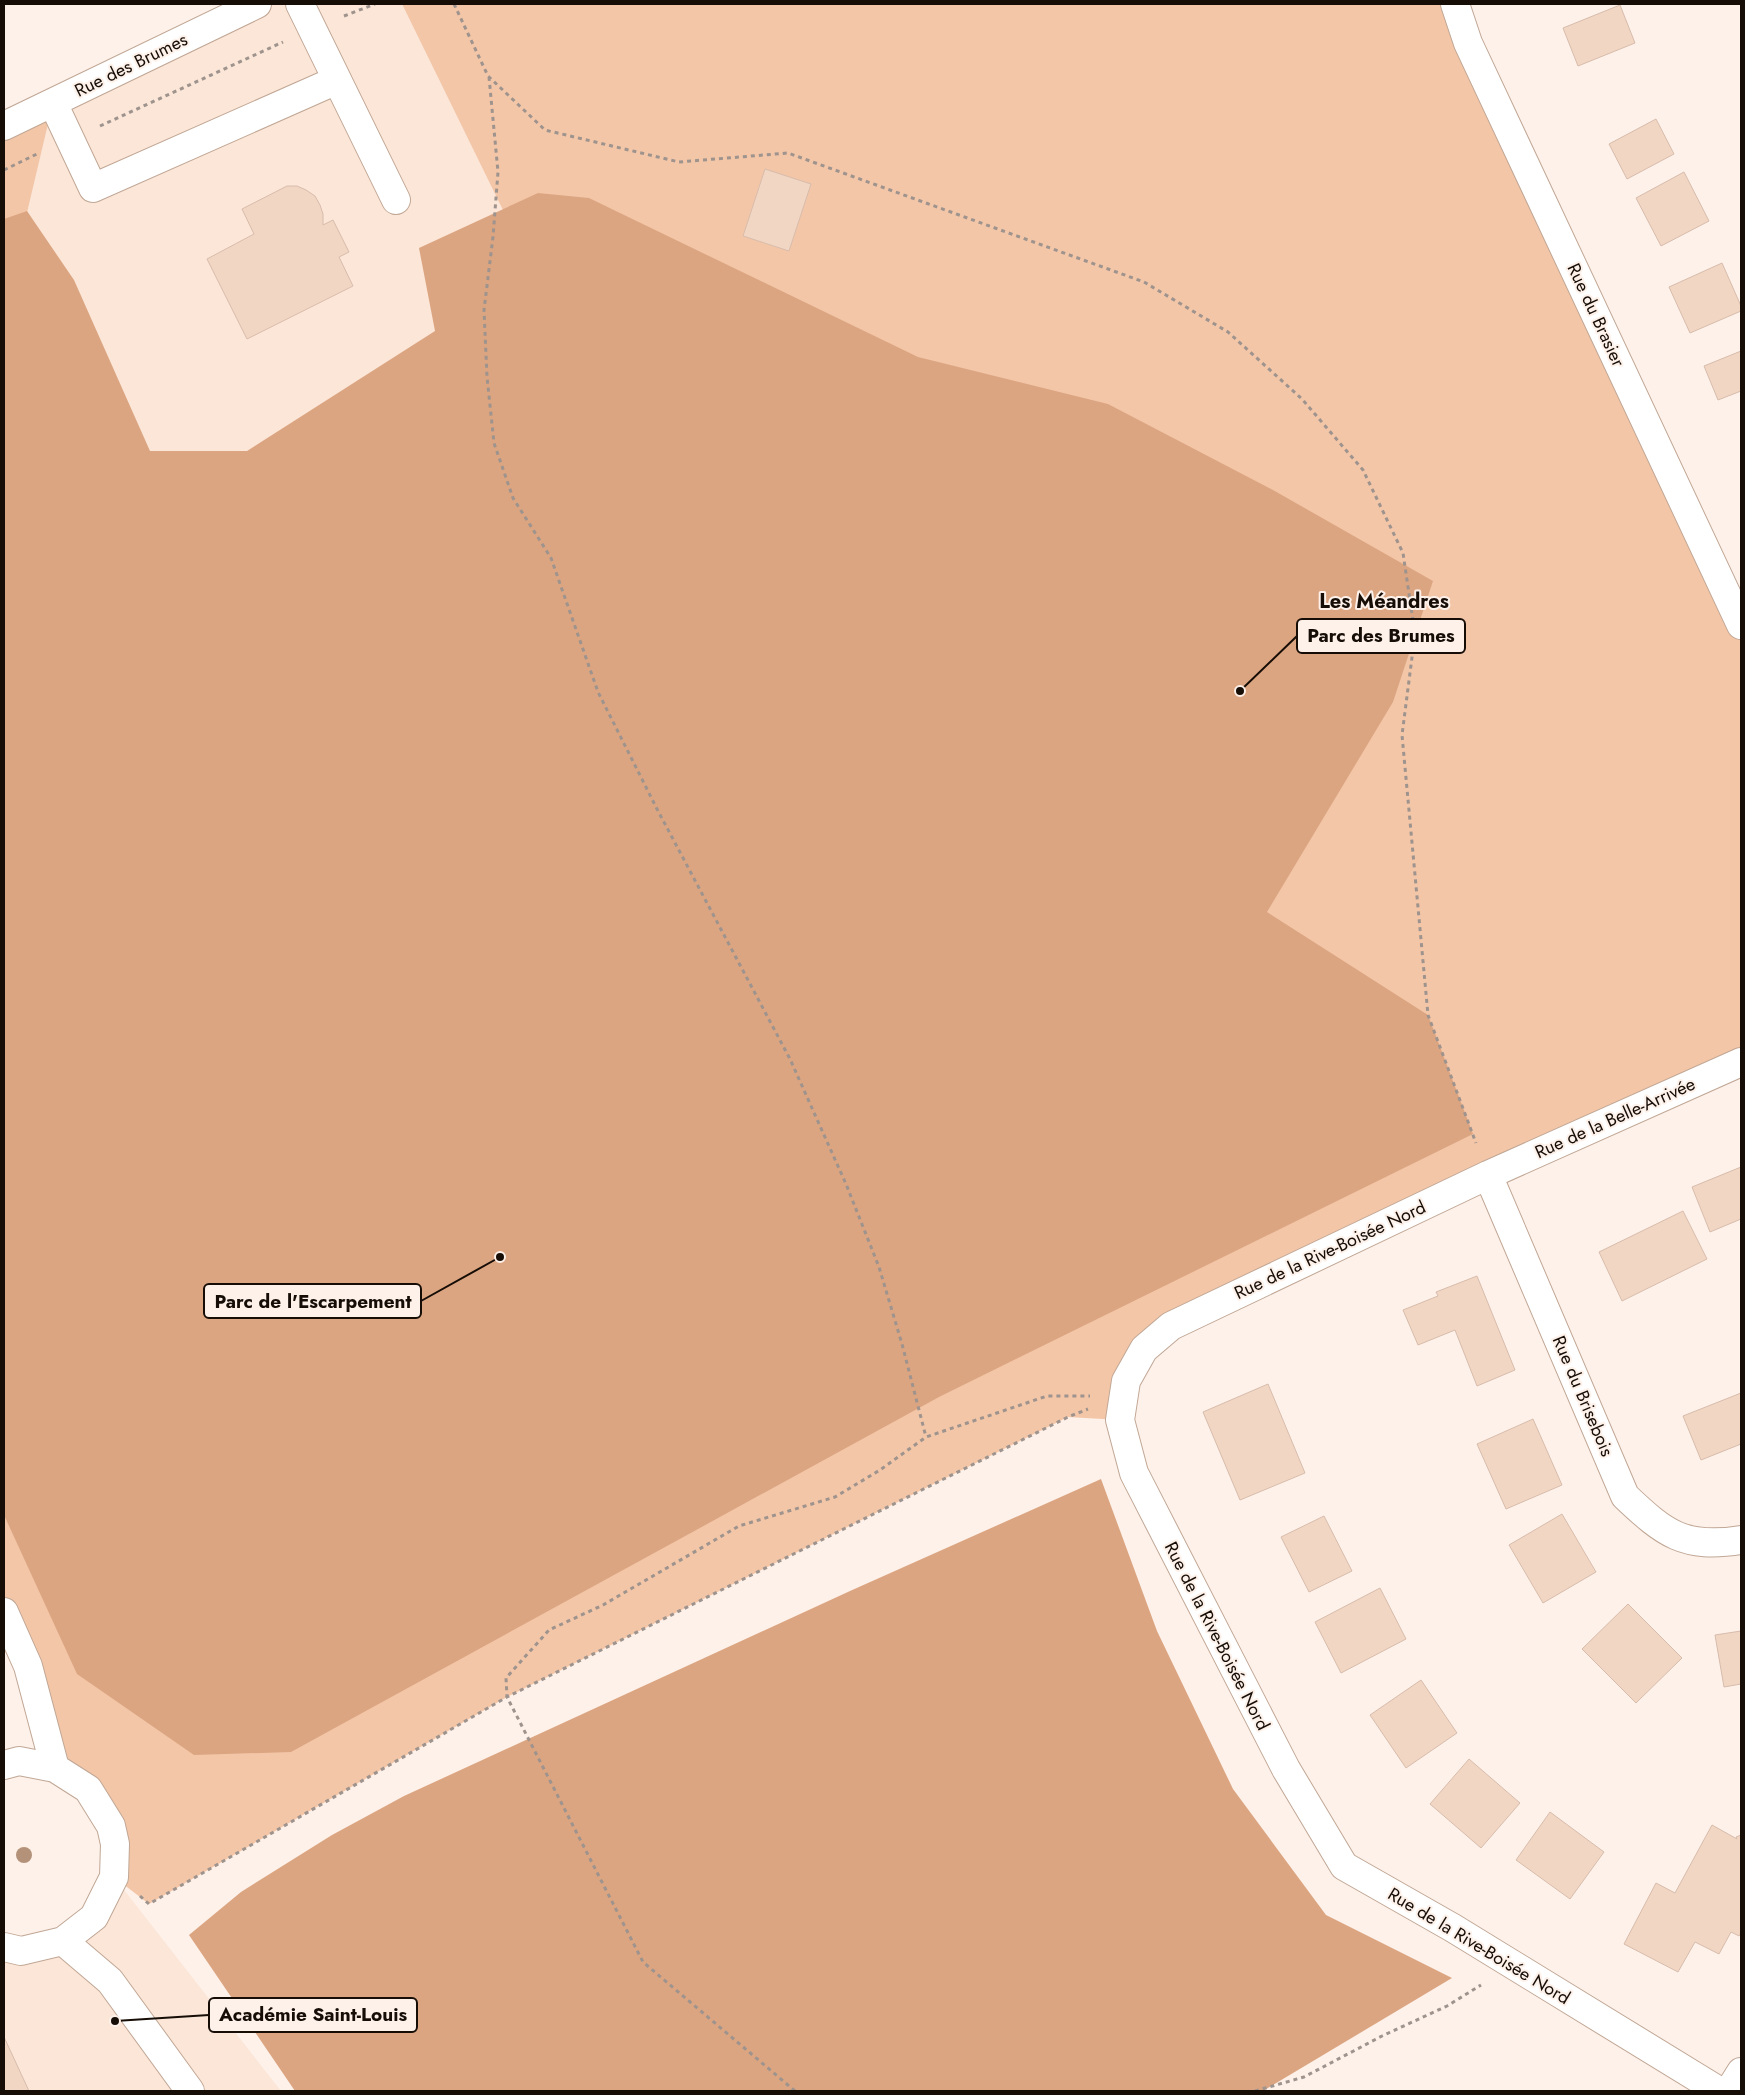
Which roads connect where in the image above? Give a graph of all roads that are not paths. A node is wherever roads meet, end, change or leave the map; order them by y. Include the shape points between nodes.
1 (257, 4) edge
2 (300, 4) edge
3 (1456, 4) edge
4 (337, 80) junction
5 (53, 103) junction
6 (4, 126) edge
7 (396, 200) dead end
8 (1740, 618) edge
9 (1741, 1062) edge
10 (1488, 1175) junction
11 (1741, 1540) edge
12 (4, 1612) edge
13 (4, 1764) edge
14 (55, 1768) junction
15 (63, 1941) junction
16 (4, 1947) edge
17 (1741, 2072) edge
18 (190, 2091) edge
19 (1719, 2091) edge
20 (1729, 2091) edge

1 - 5 street, Rue des Brumes
2 - 4 street
3 - 8 street, Rue du Brasier via 1472,52
4 - 5 street via 93,188
4 - 7 street
5 - 6 street, Rue des Brumes
9 - 10 street, Rue de la Belle-Arrivée
10 - 11 street, Rue du Brisebois via 1625,1496 1652,1521 1678,1538 1718,1544
10 - 19 street, Rue de la Rive-Boisée Nord via 1171,1326 1144,1349 1126,1381 1120,1420 1134,1474 1286,1769 1344,1866 1514,1965
12 - 14 street via 28,1666
13 - 14 street via 19,1761
14 - 15 street via 88,1789 111,1826 115,1844 114,1877 94,1917
15 - 16 street via 21,1951
15 - 18 street via 110,1981
17 - 20 street

